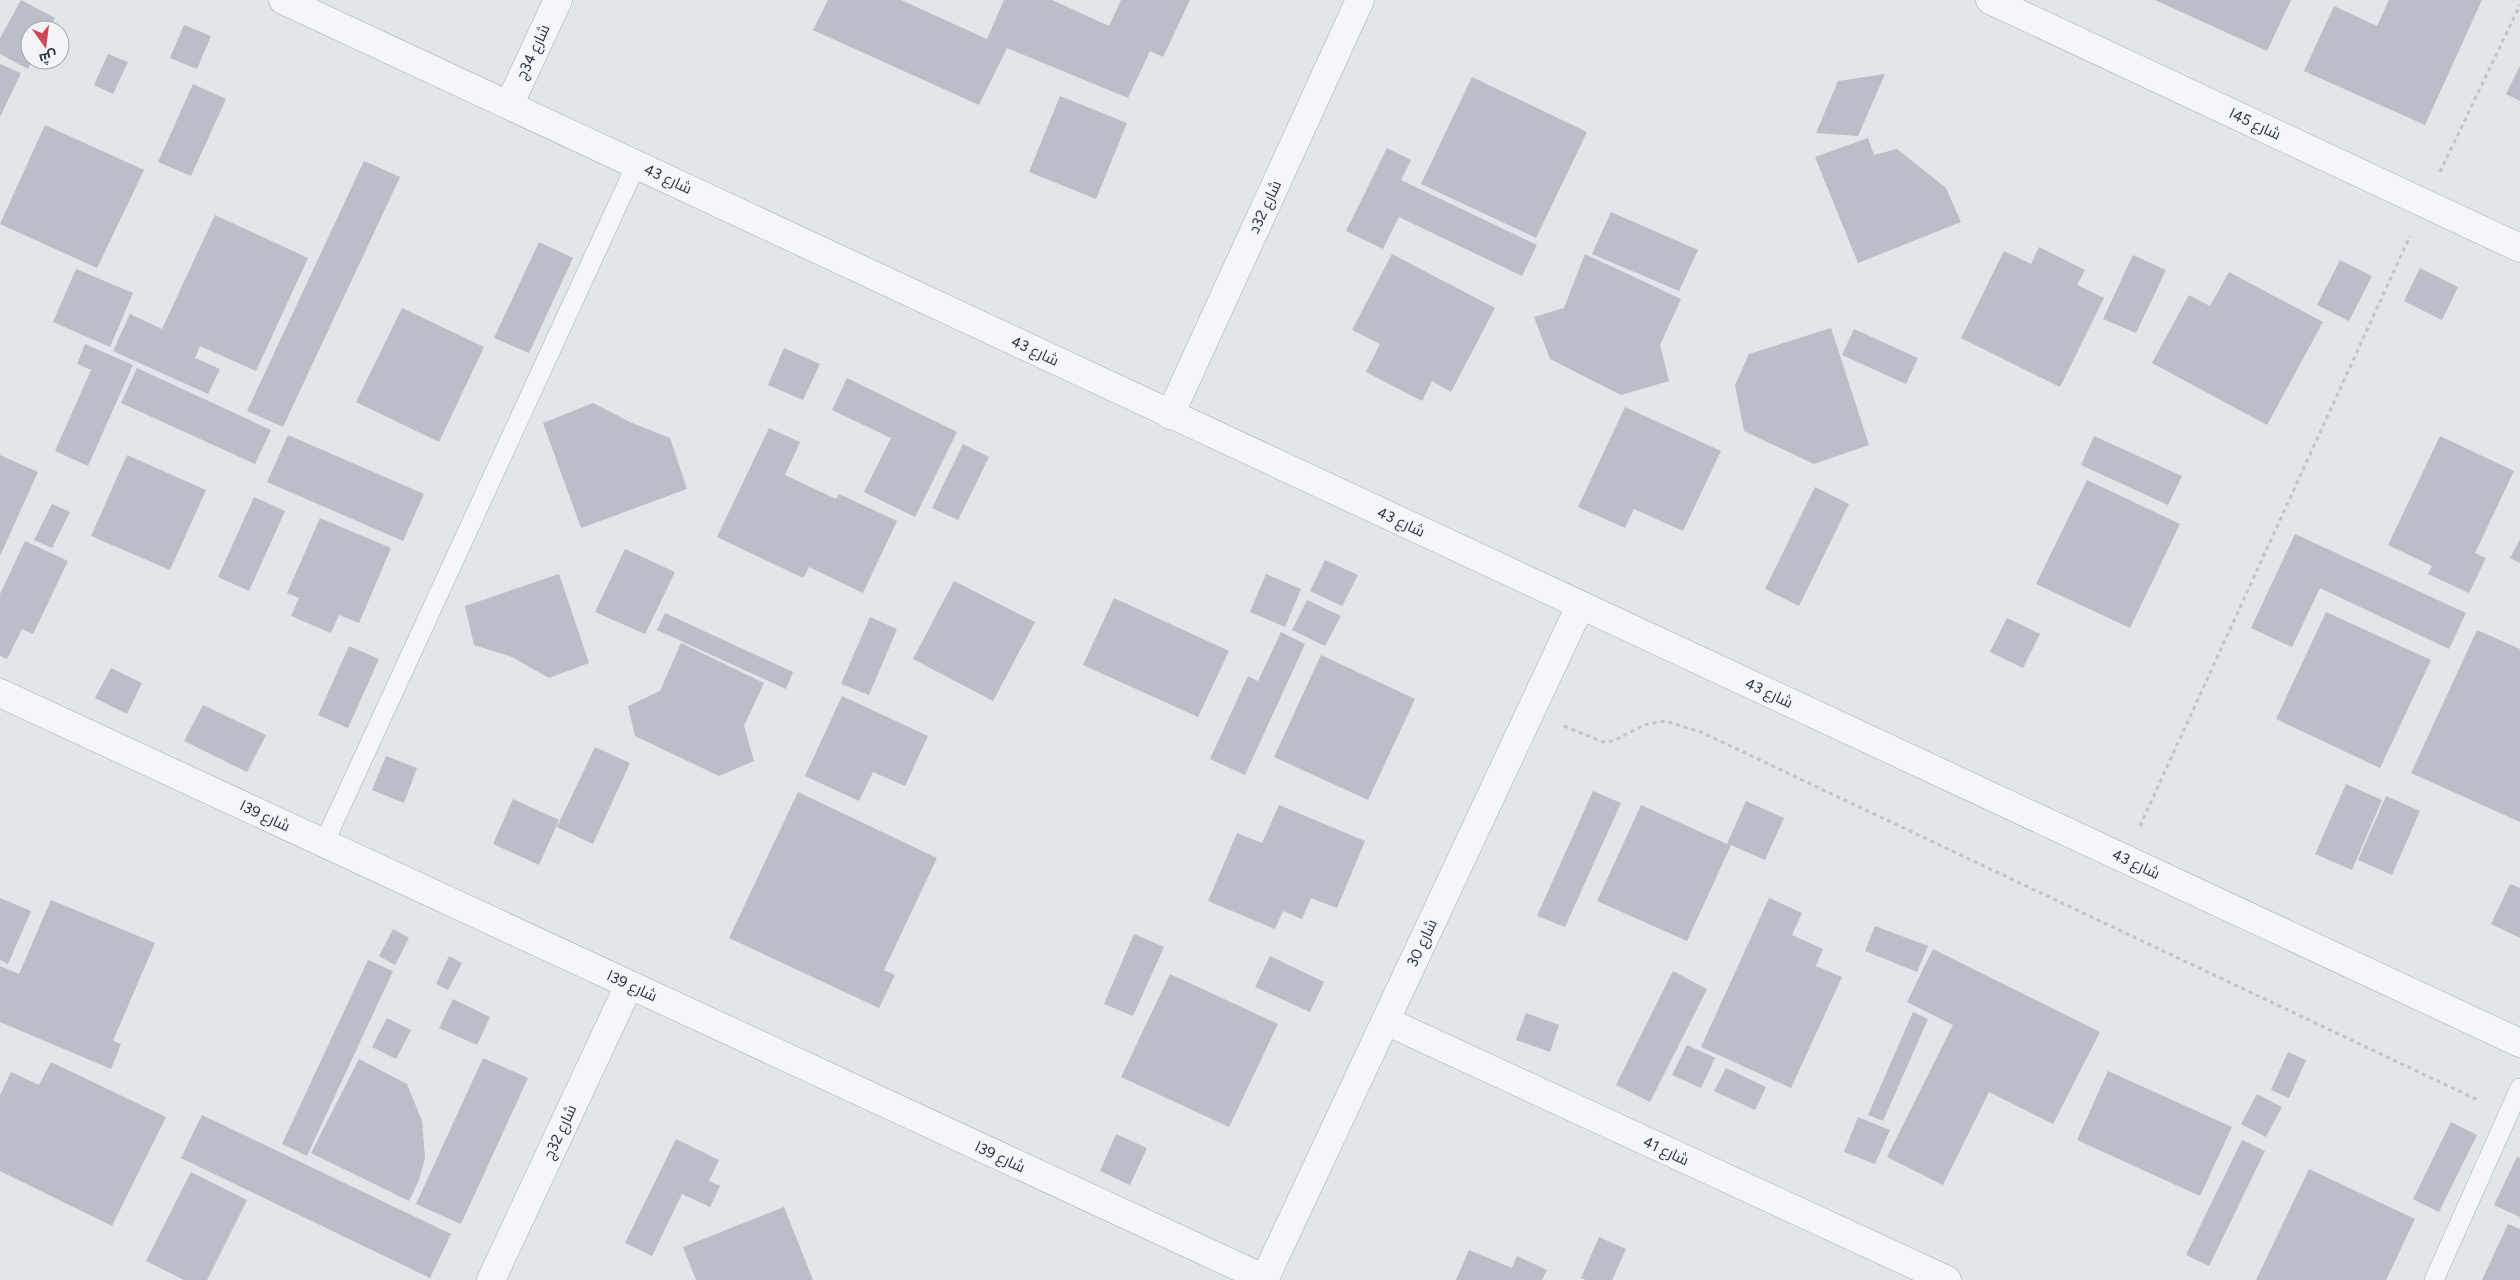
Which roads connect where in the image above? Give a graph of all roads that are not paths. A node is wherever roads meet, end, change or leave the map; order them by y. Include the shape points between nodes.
1 (284, 0) edge
2 (558, 0) edge
3 (1360, 0) edge
4 (1990, 0) edge
5 (509, 105) junction
6 (636, 165) junction
7 (2520, 248) edge
8 (1170, 414) junction
9 (1580, 606) junction
10 (3, 701) edge
11 (324, 843) junction
12 (629, 985) junction
13 (1386, 1022) junction
14 (2520, 1043) edge
15 (2520, 1088) edge
16 (491, 1280) edge
17 (1265, 1280) edge
18 (1947, 1280) edge
19 (2434, 1280) edge

1 - 5 street, شارع 43
2 - 5 street, شارع 34ج
3 - 8 street, شارع 32د
4 - 7 street, شارع 45ا
5 - 6 street, شارع 43
6 - 8 street, شارع 43
6 - 11 lane
8 - 9 street, شارع 43
9 - 13 street, شارع 30
9 - 14 street, شارع 43
10 - 11 street, شارع 39ا
11 - 12 street, شارع 39ا
12 - 16 street, شارع 32ج
12 - 17 street, شارع 39ا
13 - 17 street, شارع 30
13 - 18 street, شارع 41
15 - 19 lane

